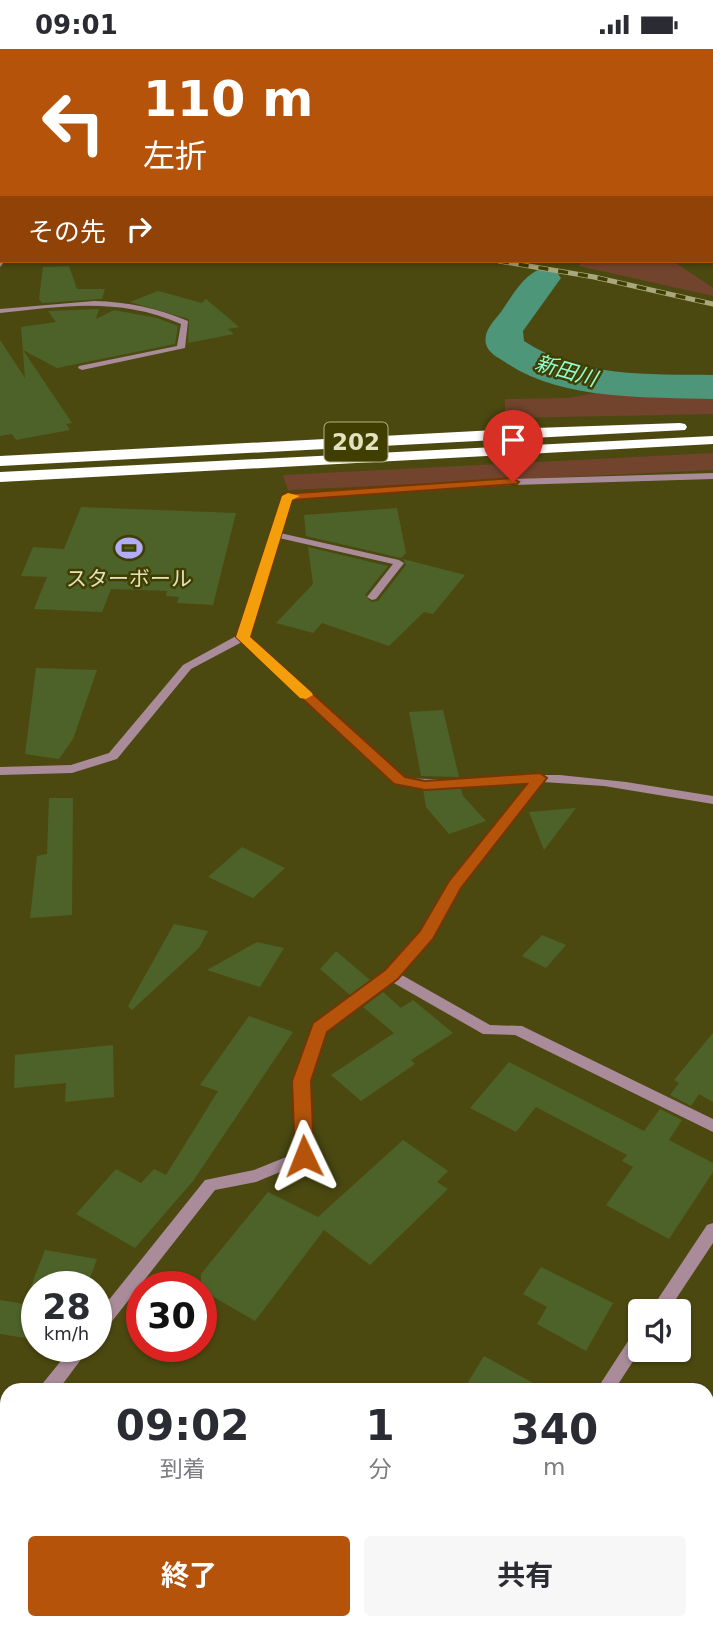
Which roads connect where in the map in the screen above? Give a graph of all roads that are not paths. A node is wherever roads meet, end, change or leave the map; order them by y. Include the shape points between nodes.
1 (0, 311) edge
2 (82, 368) dead end
3 (713, 427) edge
4 (713, 440) edge
5 (0, 461) edge
6 (713, 476) edge
7 (0, 477) edge
8 (276, 534) junction
9 (372, 597) dead end
10 (243, 637) junction
11 (0, 771) edge
12 (540, 778) junction
13 (713, 800) edge
14 (391, 975) junction
15 (713, 1126) edge
16 (713, 1230) edge
17 (666, 1299) edge
18 (112, 1309) edge
19 (628, 1355) edge
20 (70, 1362) edge
21 (54, 1383) edge
22 (609, 1383) edge

1 - 2 street via 119,303 185,323 181,348
3 - 5 highway, 202
4 - 7 highway, 202
6 - 8 street via 288,496
8 - 9 street via 399,563
8 - 10 street
10 - 11 street via 187,667 113,756 72,769
10 - 12 street via 400,781 425,786
12 - 13 street via 624,785
12 - 14 street via 454,885 427,935
14 - 15 street via 488,1030 517,1030
14 - 18 street via 319,1028 301,1081 304,1156 256,1176 210,1185
16 - 17 street
19 - 22 street
20 - 21 street

